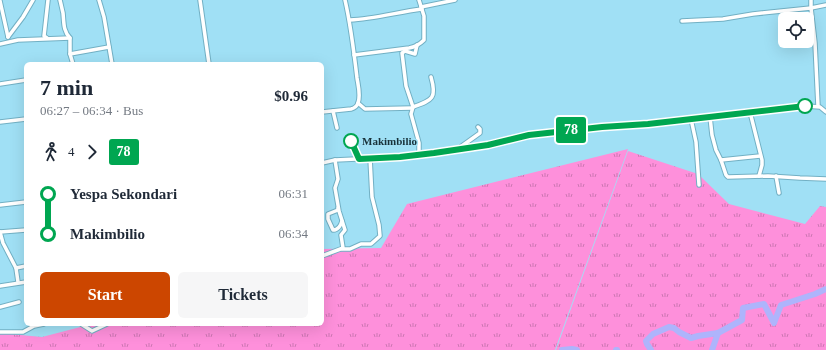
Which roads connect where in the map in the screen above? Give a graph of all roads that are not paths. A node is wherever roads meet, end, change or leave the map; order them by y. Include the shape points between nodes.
1 (33, 0) edge
2 (48, 0) edge
3 (60, 0) edge
4 (99, 0) edge
5 (200, 0) edge
6 (345, 0) edge
7 (419, 0) edge
8 (452, 0) edge
9 (811, 0) edge
10 (0, 1) edge
11 (826, 5) edge
12 (421, 8) junction
13 (811, 8) junction
14 (350, 20) junction
15 (682, 22) dead end
16 (8, 37) junction
17 (47, 38) junction
18 (70, 38) junction
19 (9, 41) junction
20 (0, 44) edge
21 (417, 45) junction
22 (109, 47) junction
23 (70, 54) junction
24 (354, 55) junction
25 (72, 62) edge
26 (112, 62) edge
27 (209, 62) edge
28 (431, 76) dead end
29 (24, 80) edge
30 (0, 84) edge
31 (358, 103) junction
32 (818, 106) junction
33 (412, 108) junction
34 (333, 111) junction
35 (324, 112) edge
36 (750, 112) junction
37 (826, 112) edge
38 (710, 117) junction
39 (24, 119) edge
40 (691, 119) junction
41 (0, 122) edge
42 (478, 127) dead end
43 (337, 128) dead end
44 (349, 140) dead end
45 (458, 149) junction
46 (419, 155) junction
47 (760, 156) junction
48 (370, 158) junction
49 (359, 159) junction
50 (335, 160) junction
51 (721, 160) junction
52 (324, 163) edge
53 (759, 176) junction
54 (776, 176) junction
55 (826, 179) edge
56 (699, 185) dead end
57 (779, 193) dead end
58 (24, 202) edge
59 (0, 205) edge
60 (339, 207) junction
61 (342, 220) junction
62 (24, 230) edge
63 (0, 232) edge
64 (342, 249) junction
65 (324, 255) edge
66 (24, 266) edge
67 (16, 268) junction
68 (18, 282) junction
69 (24, 282) edge
70 (0, 286) edge
71 (20, 302) dead end
72 (0, 307) edge
73 (33, 326) edge
74 (84, 326) edge
75 (102, 326) edge
76 (0, 332) edge

1 - 16 street
2 - 17 street via 44,36
3 - 18 street via 63,23
4 - 22 street
5 - 27 street
6 - 14 street
7 - 12 street
8 - 12 street
9 - 13 street
10 - 16 street
11 - 13 street
12 - 14 street
12 - 21 street via 424,18 424,40
13 - 15 street
13 - 32 street
14 - 24 street
16 - 19 street
17 - 18 street
17 - 19 street
18 - 23 street
19 - 20 street
21 - 24 street
21 - 33 street via 415,54 405,51 402,53
22 - 23 street
22 - 26 street
23 - 25 street
24 - 31 street
28 - 33 street via 433,97 429,102
29 - 30 street
31 - 33 street via 365,109
31 - 34 street via 351,109
32 - 36 street
32 - 37 street
33 - 46 street
34 - 35 street
34 - 43 street
36 - 38 street
36 - 47 street
38 - 40 street
38 - 51 street via 712,135
39 - 41 street
40 - 45 street via 529,135
40 - 56 street via 696,142
42 - 45 street via 480,133
44 - 49 street
45 - 46 street
46 - 48 street
47 - 51 street
47 - 53 street via 762,165
48 - 49 street
48 - 64 street via 372,197 380,225 380,236 371,244
49 - 50 street
50 - 52 street
50 - 60 street
51 - 53 street via 729,178
53 - 54 street
54 - 55 street
54 - 57 street
58 - 59 street
60 - 61 street
60 - 61 street via 328,214 332,229 335,230
61 - 64 street via 345,230 341,235
62 - 63 street
63 - 67 street
64 - 65 street
66 - 67 street
67 - 68 street
68 - 69 street
68 - 70 street
71 - 72 street
73 - 76 street via 23,332
74 - 75 street via 92,332

